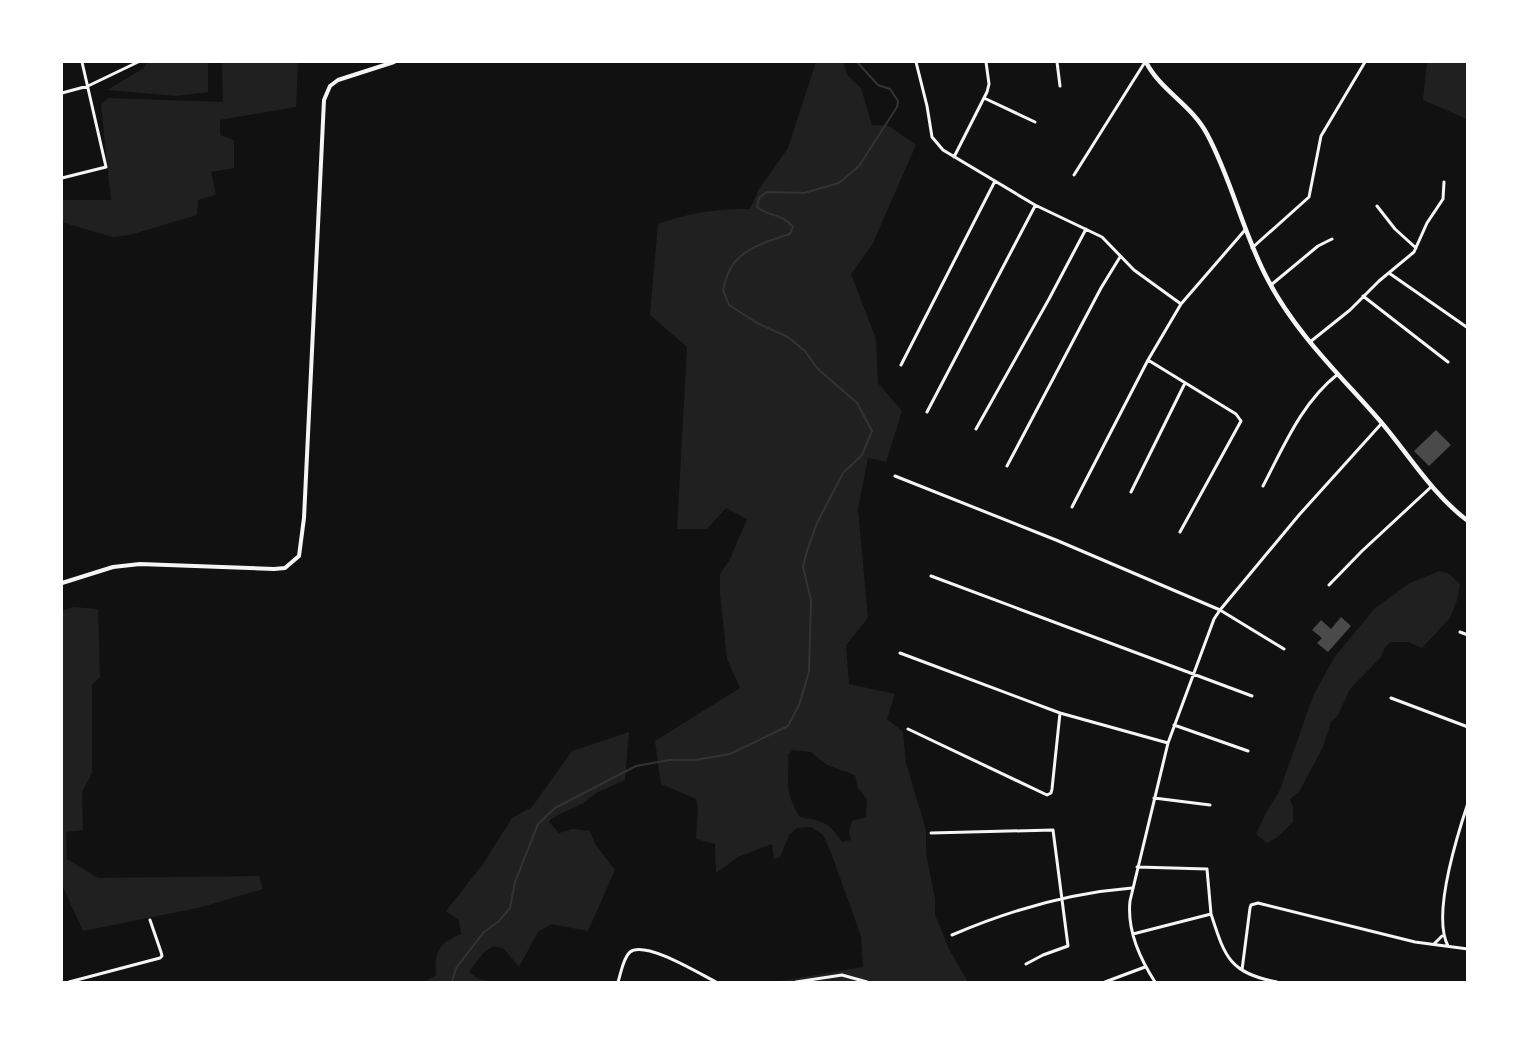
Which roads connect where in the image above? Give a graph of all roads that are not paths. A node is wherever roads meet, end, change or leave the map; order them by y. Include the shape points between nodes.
1 (82, 62) edge
2 (138, 62) edge
3 (394, 62) edge
4 (916, 62) edge
5 (986, 62) edge
6 (1057, 62) edge
7 (1146, 62) edge
8 (1365, 62) edge
9 (88, 86) junction
10 (1060, 86) dead end
11 (62, 93) edge
12 (984, 98) junction
13 (1035, 122) dead end
14 (954, 157) junction
15 (1074, 175) dead end
16 (62, 178) edge
17 (995, 181) junction
18 (1444, 182) dead end
19 (1035, 205) junction
20 (1377, 206) dead end
21 (1086, 229) junction
22 (1245, 230) junction
23 (1332, 239) dead end
24 (1252, 248) junction
25 (1416, 248) junction
26 (1120, 257) junction
27 (1389, 273) junction
28 (1270, 285) junction
29 (1363, 296) junction
30 (1180, 304) junction
31 (1467, 328) edge
32 (1310, 342) junction
33 (1148, 360) junction
34 (1448, 362) dead end
35 (901, 365) dead end
36 (1338, 374) junction
37 (1185, 383) junction
38 (927, 412) dead end
39 (1382, 423) junction
40 (976, 429) dead end
41 (1008, 466) dead end
42 (895, 476) dead end
43 (1263, 486) dead end
44 (1433, 486) junction
45 (1131, 492) dead end
46 (1072, 507) dead end
47 (1467, 521) edge
48 (1180, 532) dead end
49 (931, 576) dead end
50 (62, 583) edge
51 (1329, 585) dead end
52 (1220, 610) junction
53 (1460, 632) dead end
54 (1467, 635) edge
55 (1284, 649) dead end
56 (900, 653) dead end
57 (1194, 673) junction
58 (1252, 696) dead end
59 (1391, 698) dead end
60 (1060, 713) junction
61 (1174, 724) junction
62 (1467, 728) edge
63 (908, 729) dead end
64 (1168, 743) junction
65 (1248, 751) dead end
66 (1154, 798) junction
67 (1467, 803) edge
68 (1210, 805) dead end
69 (931, 833) dead end
70 (1137, 867) junction
71 (1132, 888) junction
72 (1061, 897) junction
73 (1210, 914) junction
74 (150, 920) dead end
75 (1133, 934) junction
76 (952, 935) dead end
77 (1442, 936) junction
78 (1434, 944) junction
79 (1448, 946) junction
80 (1467, 949) edge
81 (1026, 964) dead end
82 (1145, 967) junction
83 (1242, 970) junction
84 (1252, 977) junction
85 (69, 982) edge
86 (618, 982) edge
87 (716, 982) edge
88 (796, 982) edge
89 (867, 982) edge
90 (1105, 982) edge
91 (1155, 982) edge
92 (1253, 982) edge
93 (1277, 982) edge

1 - 9 street
2 - 9 street
3 - 50 street via 338,80 330,86 324,100 299,556 285,568 274,569 127,565
4 - 14 street via 932,137
5 - 12 street via 989,84
6 - 10 street
7 - 15 street
7 - 22 main road via 1206,132
8 - 24 street via 1321,136 1309,197
9 - 11 street
9 - 16 street via 106,167
12 - 13 street
12 - 14 street
14 - 17 street
17 - 19 street
17 - 35 street
18 - 25 street via 1443,199
19 - 21 street
19 - 38 street
20 - 25 street
21 - 26 street via 1102,237
21 - 40 street
22 - 24 main road
22 - 30 street
23 - 28 street
24 - 28 main road
25 - 27 street
26 - 30 street
26 - 41 street
27 - 29 street
27 - 31 street
28 - 32 main road
29 - 32 street
29 - 34 street
30 - 33 street
32 - 36 main road
33 - 37 street
33 - 46 street
36 - 39 main road
36 - 43 street via 1316,393 1299,417
37 - 45 street
37 - 48 street via 1241,421
39 - 44 main road
39 - 52 street
42 - 52 street
44 - 47 main road
44 - 51 street
49 - 57 street
52 - 55 street
52 - 57 street
53 - 54 street
56 - 60 street
57 - 58 street
57 - 61 street
59 - 62 street
60 - 63 street via 1052,789 1047,795
60 - 64 street
61 - 64 street
61 - 65 street
64 - 66 street
66 - 68 street
66 - 70 street
67 - 77 street via 1452,856
69 - 72 street via 1053,830
70 - 71 street
70 - 73 street via 1207,868
71 - 72 street
71 - 75 street via 1129,914
72 - 76 street
72 - 81 street via 1068,946
73 - 75 street
73 - 83 street via 1226,954
74 - 85 street via 160,958
75 - 82 street
77 - 78 street
77 - 79 street
78 - 79 street
78 - 83 street via 1258,903 1250,908
79 - 80 street
82 - 90 street
82 - 91 street
83 - 84 street
84 - 92 street
84 - 93 street
86 - 87 street via 627,954 642,949
88 - 89 street via 842,975

